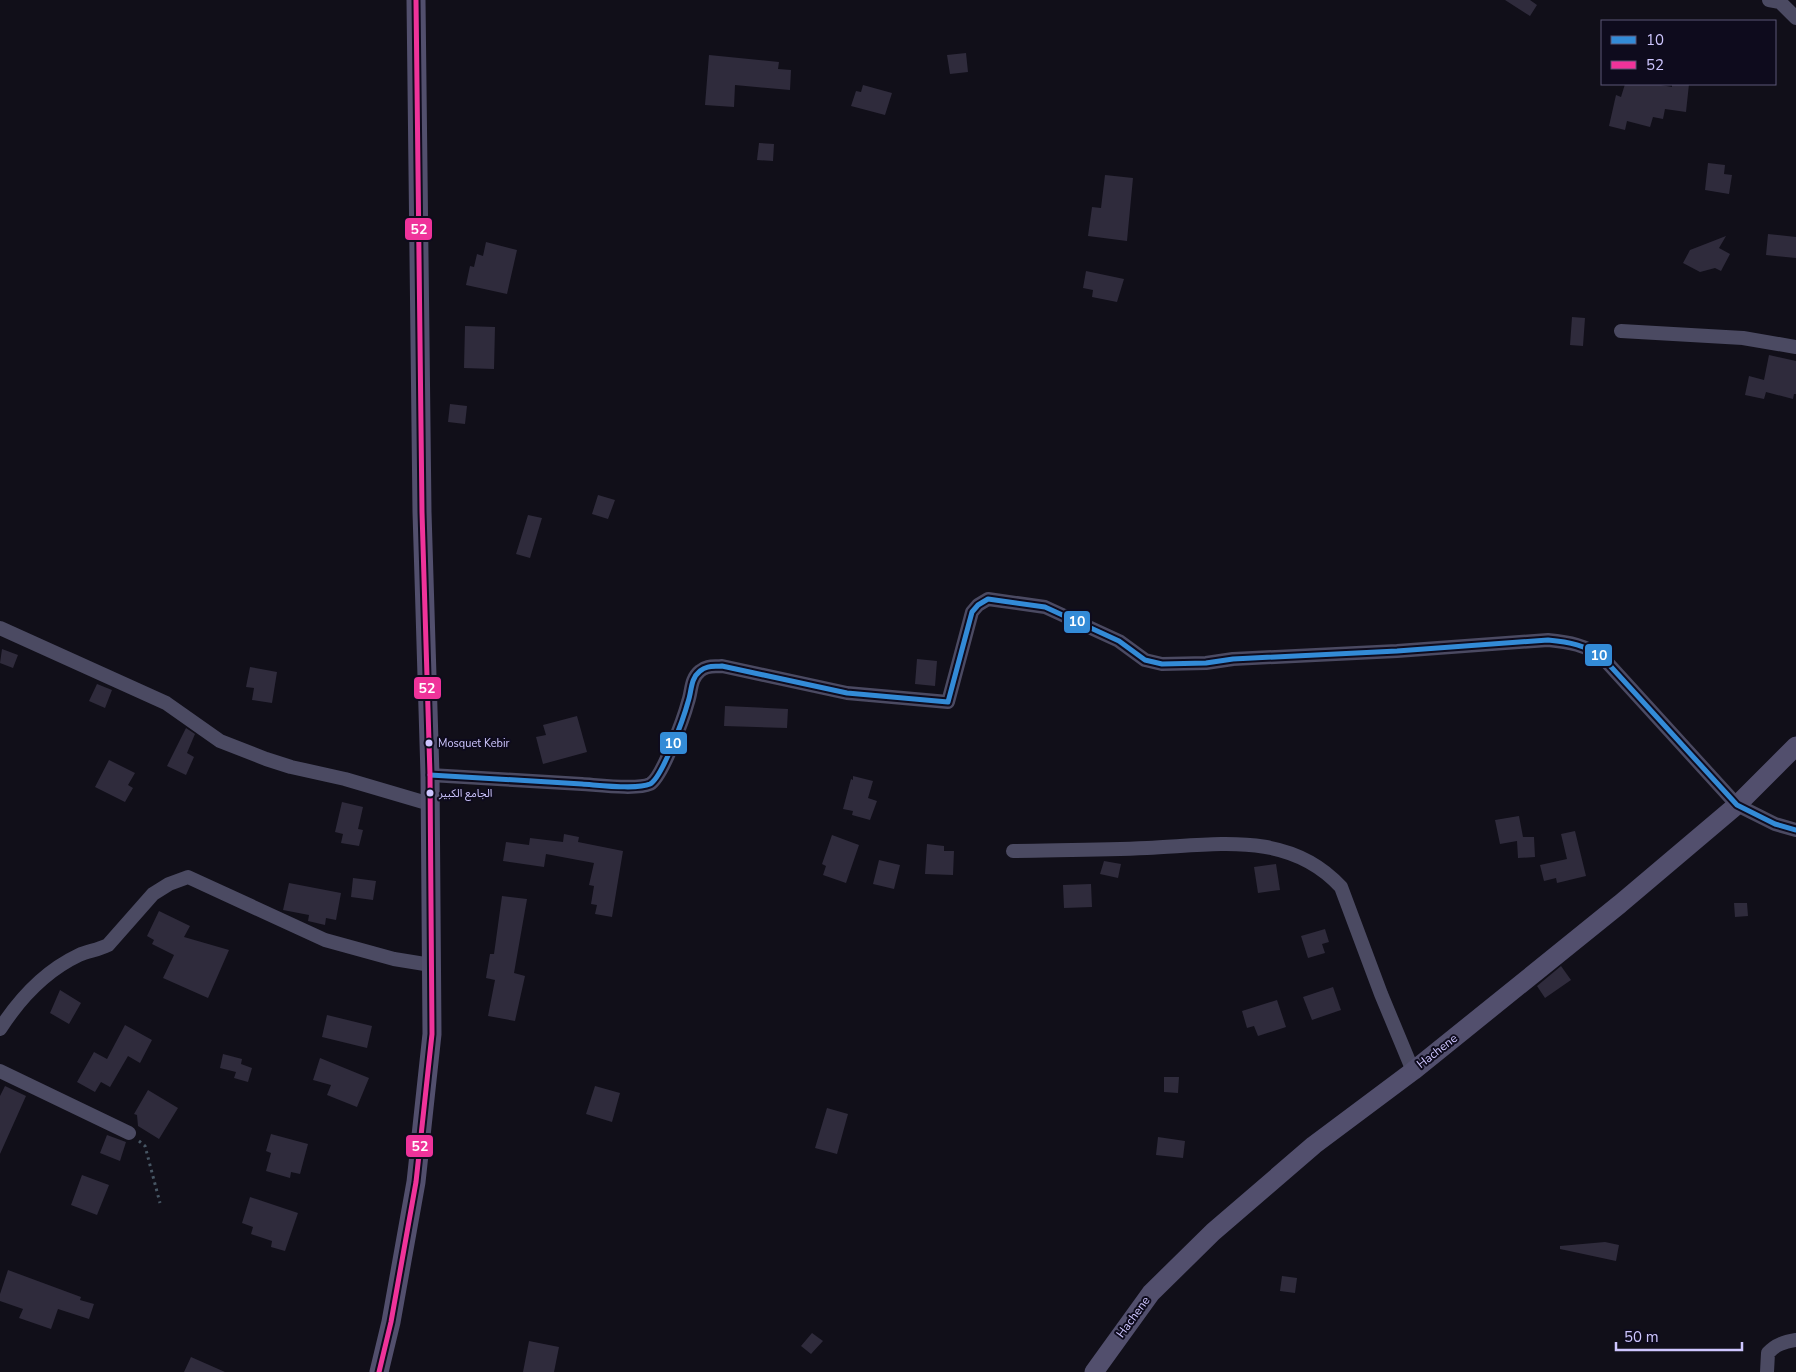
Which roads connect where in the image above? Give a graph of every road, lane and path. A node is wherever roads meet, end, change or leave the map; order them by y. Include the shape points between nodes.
1 (416, 0) edge
2 (1777, 1) edge
3 (1796, 18) edge
4 (1621, 331) dead end
5 (1796, 347) edge
6 (0, 628) edge
7 (1796, 746) edge
8 (430, 775) junction
9 (430, 804) junction
10 (1737, 805) junction
11 (1796, 830) edge
12 (1013, 851) dead end
13 (431, 965) junction
14 (0, 1028) edge
15 (1413, 1070) junction
16 (0, 1071) edge
17 (129, 1133) joint
18 (160, 1203) dead end
19 (1796, 1340) edge
20 (379, 1372) edge
21 (1094, 1372) edge
22 (1767, 1372) edge

1 - 8 main road via 422,512
2 - 3 street
4 - 5 street via 1743,338
6 - 9 street via 166,703 220,741 266,759
7 - 10 main road, Hachene
8 - 9 main road
8 - 10 street via 639,787 651,783 660,774 666,760 693,680 706,667 722,666 847,693 948,702 972,612 988,599 1045,607 1119,640 1145,660 1162,664 1548,640 1582,645 1604,658
9 - 13 main road
10 - 11 street via 1775,824
10 - 15 main road, Hachene via 1620,904
12 - 15 street via 1230,843 1294,853 1330,874 1341,887
13 - 14 street via 394,959 325,940 188,877 153,894 108,945 80,954 58,966 28,992
13 - 20 main road via 432,1034 416,1182
15 - 21 main road, Hachene via 1314,1145 1213,1232 1151,1293
16 - 17 street
17 - 18 path via 145,1146
19 - 22 street via 1784,1342 1768,1352

